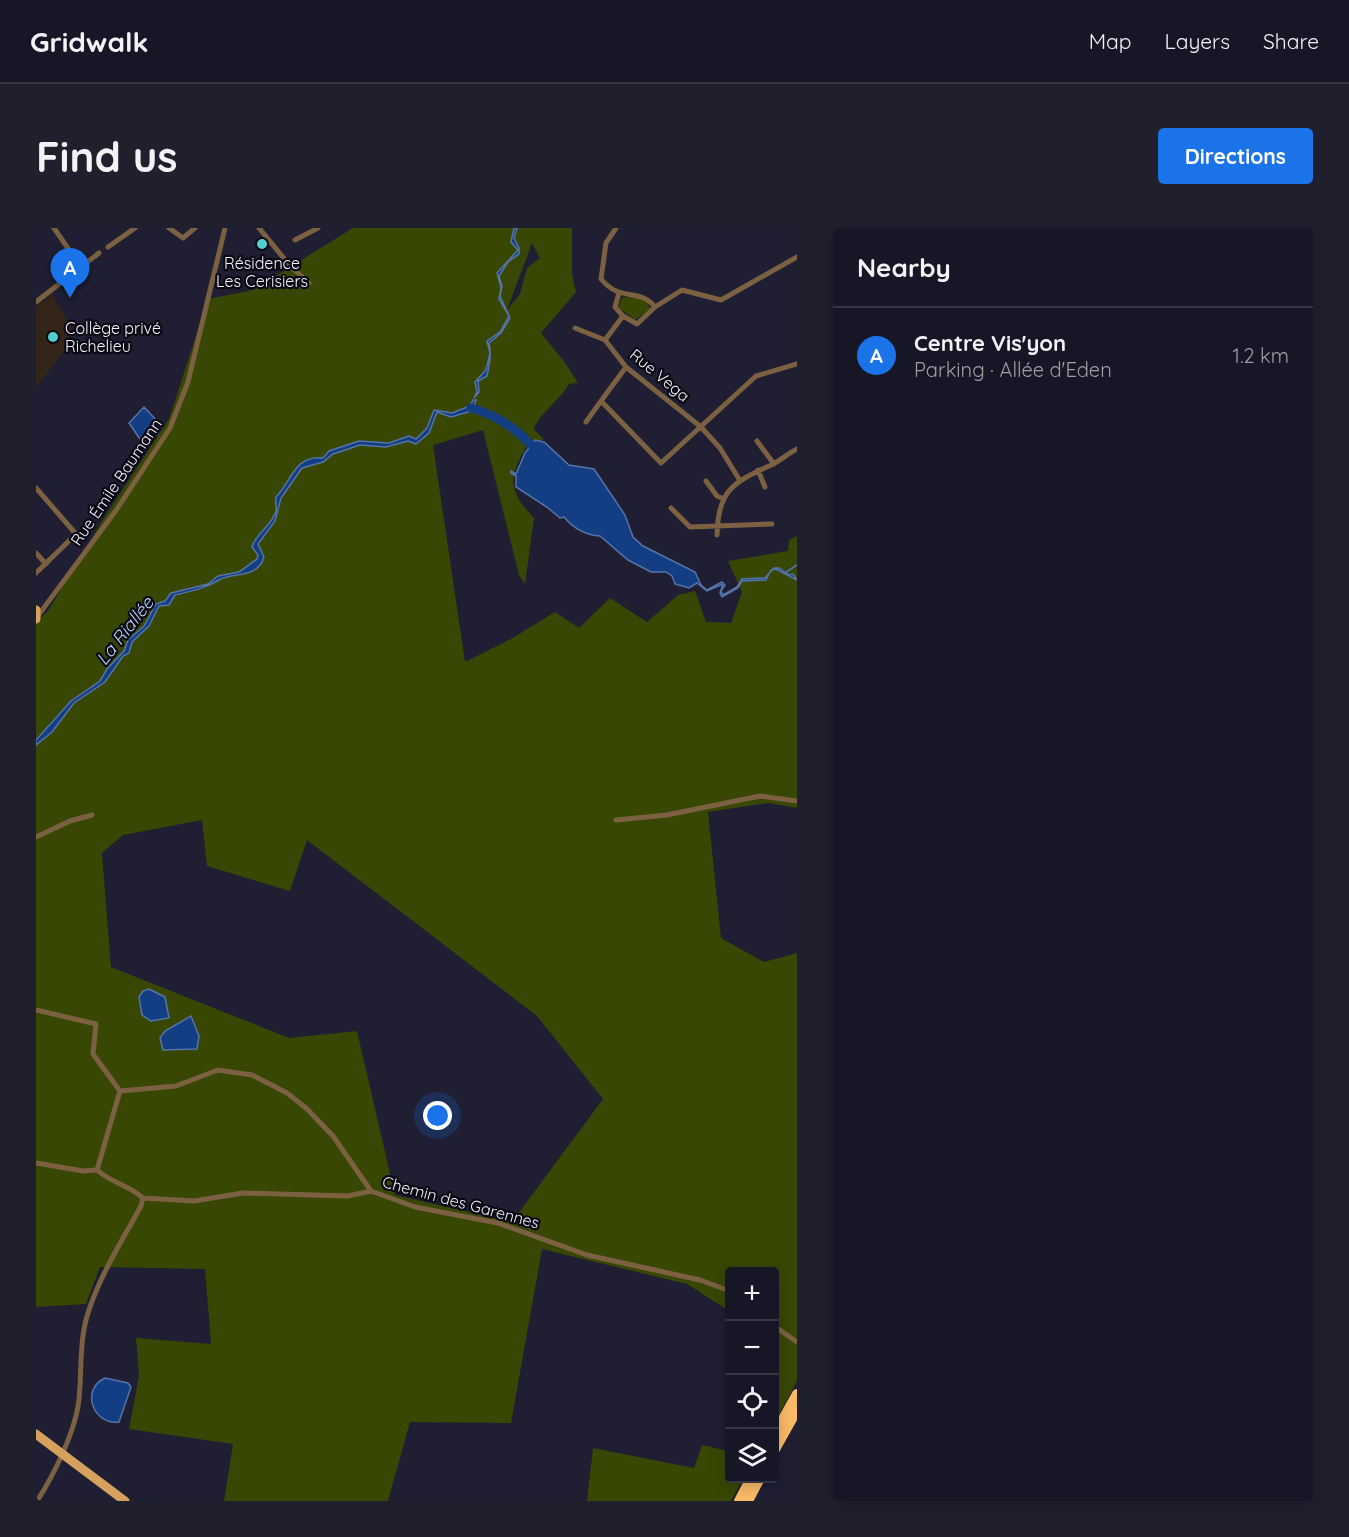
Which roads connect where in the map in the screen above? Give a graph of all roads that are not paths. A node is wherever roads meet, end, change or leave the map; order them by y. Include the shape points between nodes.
1 (54, 228) edge
2 (135, 228) edge
3 (169, 228) edge
4 (195, 228) edge
5 (225, 228) edge
6 (259, 228) edge
7 (318, 228) edge
8 (616, 228) edge
9 (295, 240) dead end
10 (108, 246) dead end
11 (99, 253) dead end
12 (797, 257) edge
13 (81, 267) junction
14 (309, 283) dead end
15 (619, 293) junction
16 (36, 302) edge
17 (655, 307) junction
18 (623, 316) junction
19 (575, 328) dead end
20 (605, 340) junction
21 (797, 364) edge
22 (627, 367) junction
23 (601, 401) junction
24 (585, 422) dead end
25 (701, 428) junction
26 (757, 441) dead end
27 (797, 449) edge
28 (774, 464) junction
29 (758, 470) junction
30 (739, 479) junction
31 (706, 481) dead end
32 (765, 487) dead end
33 (36, 488) edge
34 (724, 499) junction
35 (671, 508) dead end
36 (772, 524) dead end
37 (717, 527) junction
38 (717, 535) dead end
39 (36, 554) edge
40 (46, 564) junction
41 (36, 573) edge
42 (48, 604) junction
43 (36, 609) edge
44 (36, 618) edge
45 (797, 801) edge
46 (92, 815) dead end
47 (616, 819) dead end
48 (36, 837) edge
49 (36, 1010) edge
50 (120, 1091) junction
51 (36, 1163) edge
52 (97, 1170) junction
53 (370, 1191) junction
54 (142, 1198) junction
55 (725, 1289) edge
56 (779, 1329) edge
57 (797, 1342) edge
58 (797, 1394) edge
59 (797, 1410) edge
60 (777, 1429) edge
61 (36, 1434) edge
62 (779, 1442) edge
63 (61, 1452) junction
64 (749, 1483) edge
65 (757, 1483) edge
66 (37, 1501) edge
67 (125, 1501) edge
68 (739, 1501) edge
69 (747, 1501) edge

1 - 13 street
2 - 10 street
3 - 4 street via 183,237
5 - 42 street, Rue Émile Baumann via 188,382 170,428 150,463
6 - 14 street
7 - 9 street
8 - 15 street via 606,243 600,276
11 - 13 street
12 - 17 street via 723,299 682,290
13 - 16 street
15 - 17 street via 644,297
15 - 18 street via 615,307
17 - 18 street via 639,323
18 - 20 street
19 - 20 street
20 - 22 street, Rue Vega
21 - 25 street via 756,376
22 - 23 street
22 - 25 street, Rue Vega
23 - 24 street
23 - 25 street via 661,463
25 - 30 street, Rue Vega via 722,451
26 - 28 street
27 - 28 street
28 - 29 street
29 - 30 street
29 - 32 street
30 - 34 street
31 - 34 street
33 - 40 street via 76,534
34 - 37 street
35 - 37 street via 690,527
36 - 37 street
37 - 38 street
39 - 40 street
40 - 41 street
42 - 43 street
42 - 44 street, Rue Émile Baumann
43 - 44 main road
45 - 47 street via 760,796 667,815
46 - 48 street
49 - 50 street via 96,1024 93,1054
50 - 52 street
50 - 53 street, Chemin des Garennes via 176,1086 218,1070 262,1079 320,1122 352,1161
51 - 52 street
52 - 54 street via 109,1182
53 - 54 street via 348,1196 243,1193 194,1201
53 - 55 street, Chemin des Garennes via 415,1207 498,1223 587,1255 700,1280
54 - 63 street via 88,1312 81,1345 79,1402
56 - 57 street
58 - 60 highway
59 - 62 highway
61 - 63 main road
63 - 66 street
63 - 67 main road
64 - 68 highway
65 - 69 highway

